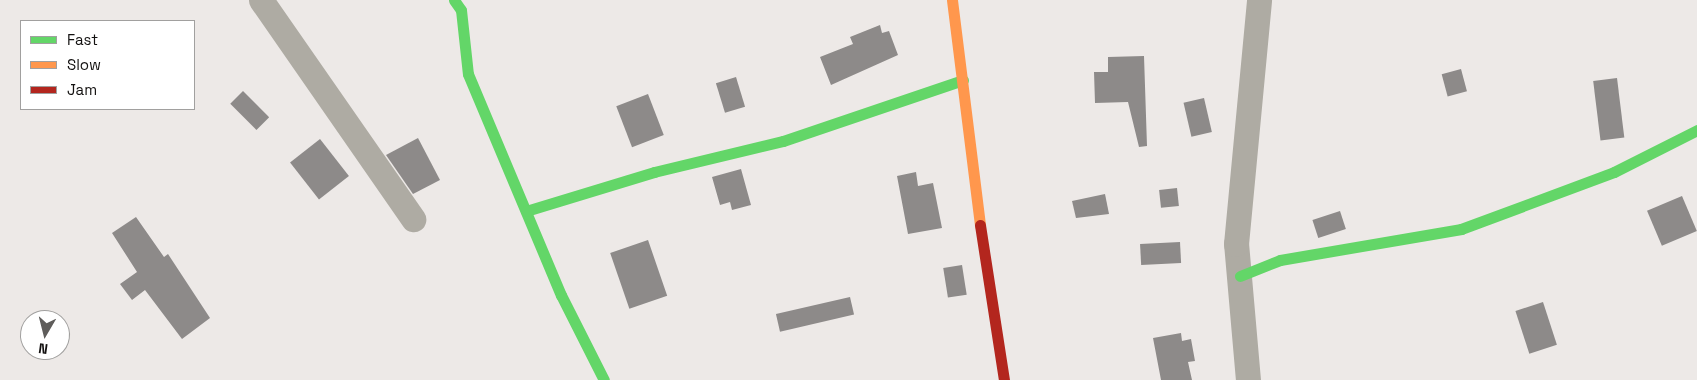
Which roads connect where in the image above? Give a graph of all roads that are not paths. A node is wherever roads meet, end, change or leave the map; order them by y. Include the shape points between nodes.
1 (261, 0) edge
2 (454, 0) edge
3 (952, 0) edge
4 (1259, 0) edge
5 (963, 80) junction
6 (1697, 130) edge
7 (526, 211) junction
8 (413, 219) dead end
9 (1240, 276) junction
10 (604, 380) edge
11 (1004, 380) edge
12 (1248, 380) edge

1 - 8 street
2 - 7 street via 460,10 468,74
3 - 5 street
4 - 9 street via 1236,244
5 - 7 street via 783,141 654,172
5 - 11 street via 969,158
6 - 9 street via 1614,172 1461,229 1280,260
7 - 10 street
9 - 12 street

